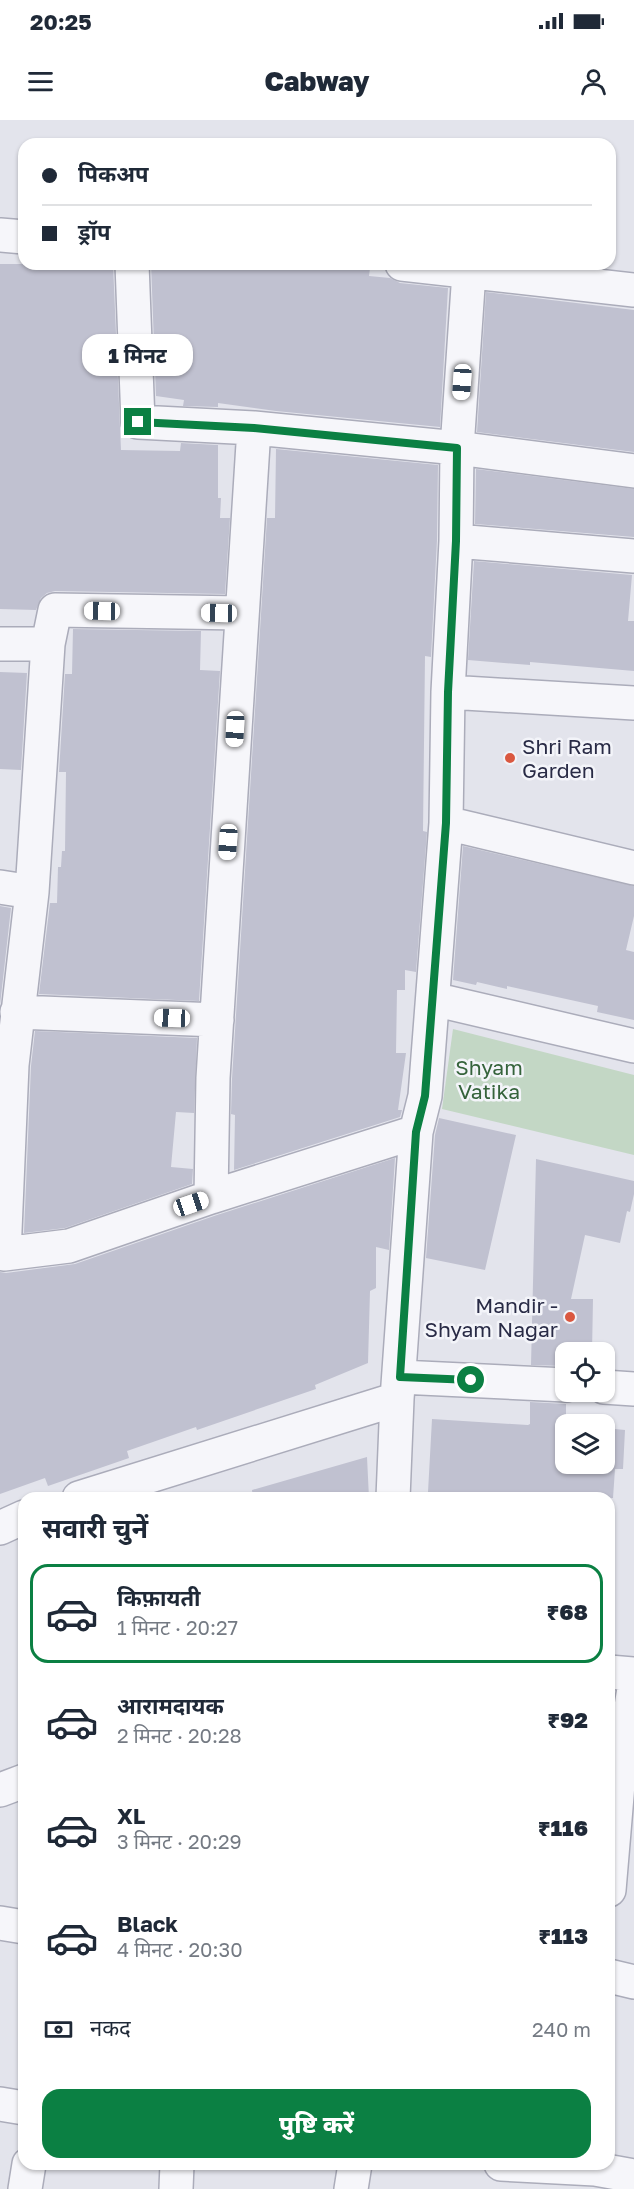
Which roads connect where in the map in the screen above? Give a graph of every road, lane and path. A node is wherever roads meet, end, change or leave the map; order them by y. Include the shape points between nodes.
1 (0, 236) edge
2 (18, 237) edge
3 (132, 270) edge
4 (452, 270) edge
5 (469, 272) junction
6 (634, 290) edge
7 (254, 428) junction
8 (457, 448) junction
9 (634, 471) edge
10 (456, 541) junction
11 (634, 556) edge
12 (242, 613) junction
13 (0, 644) edge
14 (48, 644) junction
15 (448, 692) junction
16 (634, 703) edge
17 (446, 823) junction
18 (634, 868) edge
19 (16, 889) edge
20 (433, 999) junction
21 (17, 1012) junction
22 (217, 1020) junction
23 (634, 1046) edge
24 (6, 1064) edge
25 (416, 1132) junction
26 (211, 1197) junction
27 (2, 1254) edge
28 (555, 1385) edge
29 (398, 1388) junction
30 (615, 1388) edge
31 (634, 1389) edge
32 (96, 1492) edge
33 (393, 1492) edge
34 (18, 1520) edge
35 (0, 1528) edge
36 (615, 1672) edge
37 (634, 1674) edge
38 (634, 1689) edge
39 (18, 1783) edge
40 (626, 1785) edge
41 (0, 1790) edge
42 (615, 1853) edge
43 (0, 1923) edge
44 (18, 1926) edge
45 (615, 1977) edge
46 (634, 1982) edge
47 (0, 2104) edge
48 (18, 2107) edge
49 (28, 2170) edge
50 (177, 2170) edge
51 (354, 2170) edge
52 (609, 2170) edge
53 (634, 2176) edge
54 (25, 2189) edge
55 (176, 2189) edge
56 (351, 2189) edge

1 - 2 street
3 - 7 street via 138,422
4 - 5 street
5 - 6 street
5 - 8 street
7 - 8 street
7 - 12 street
8 - 9 street
8 - 10 street
10 - 11 street
10 - 15 street
12 - 14 street via 55,610
12 - 22 street
13 - 14 street
14 - 19 street
15 - 16 street
15 - 17 street
17 - 18 street
17 - 20 street
19 - 21 street
20 - 23 street
20 - 25 street via 425,1096
21 - 22 street
21 - 24 street
22 - 26 street
24 - 27 street
25 - 26 street
25 - 29 street
26 - 27 street via 69,1246
28 - 29 street
29 - 32 street
29 - 33 street
30 - 31 street
34 - 35 street
36 - 37 street
38 - 40 street
39 - 41 street
40 - 42 street
43 - 44 street
45 - 46 street
47 - 48 street
49 - 54 street
50 - 55 street
51 - 56 street
52 - 53 street

